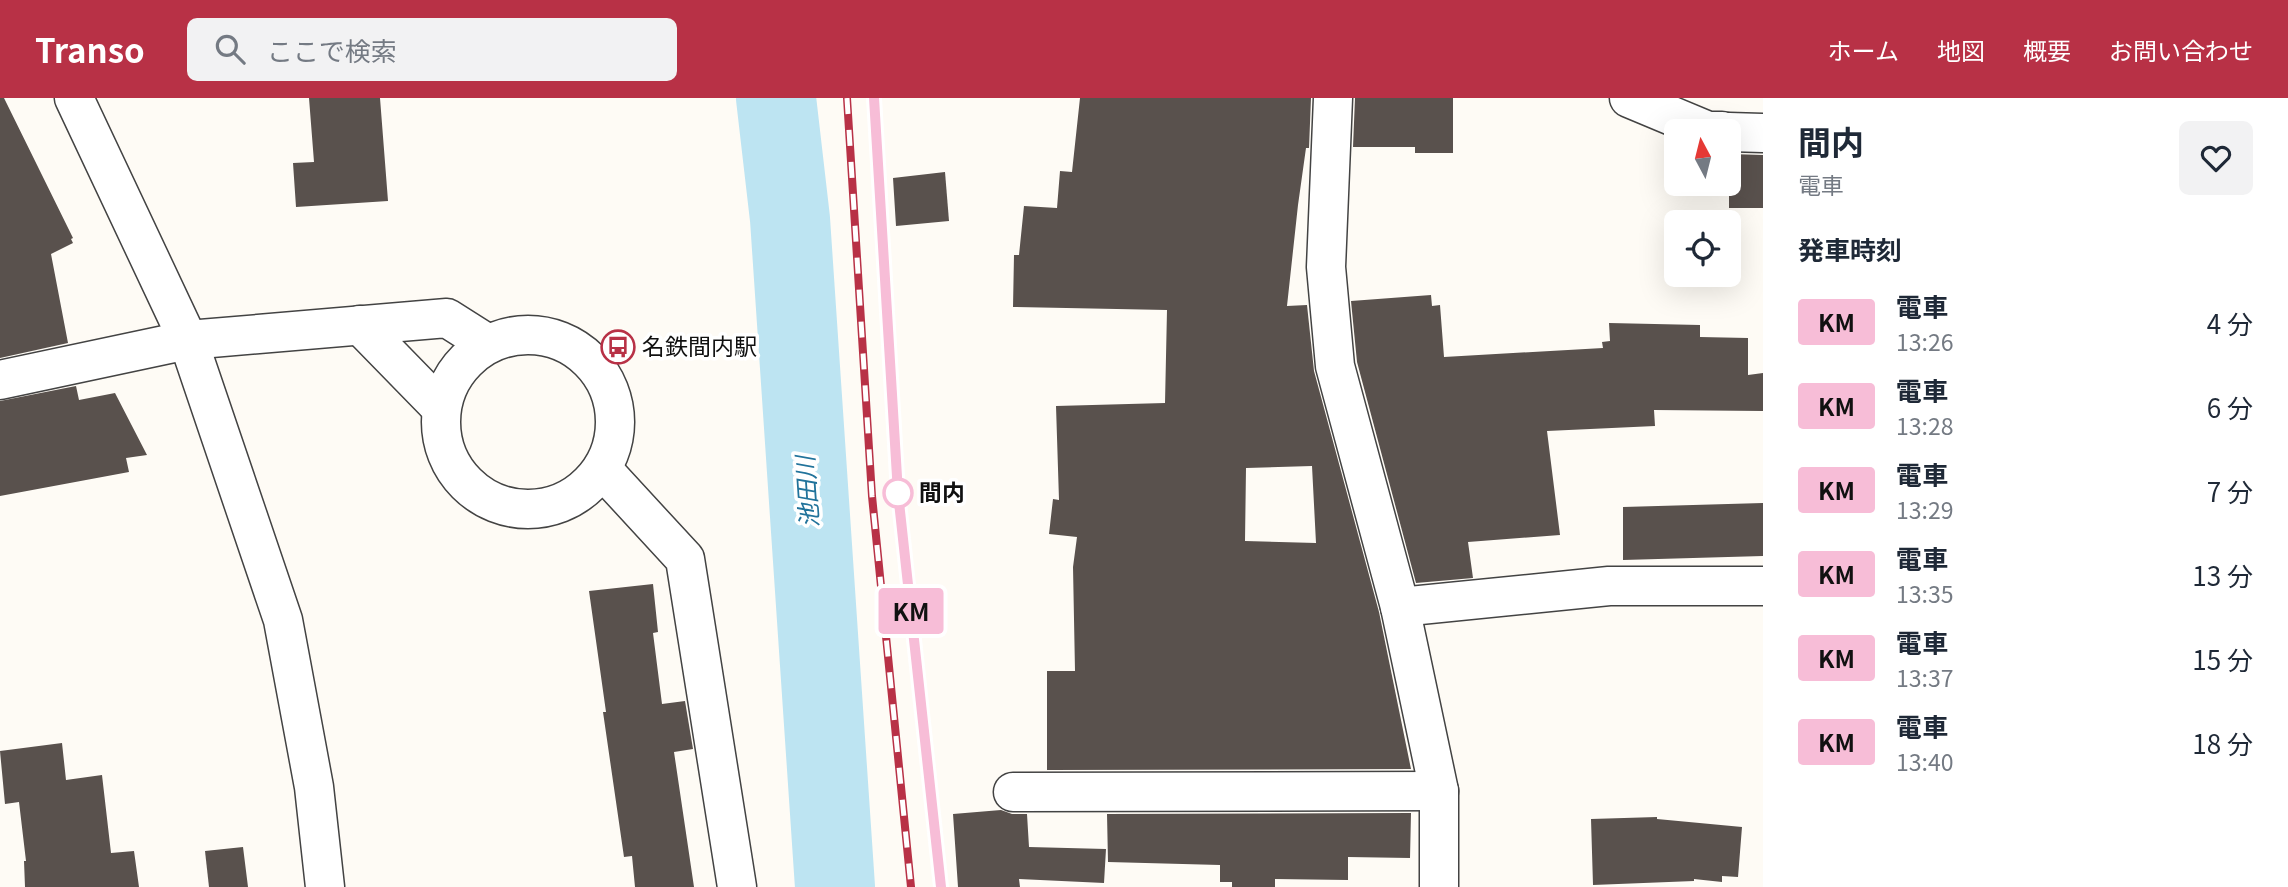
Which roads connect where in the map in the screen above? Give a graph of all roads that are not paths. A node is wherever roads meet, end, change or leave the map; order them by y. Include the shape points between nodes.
1 (74, 98) edge
2 (1333, 98) edge
3 (1629, 98) edge
4 (1679, 119) edge
5 (1741, 132) edge
6 (1763, 133) edge
7 (360, 325) junction
8 (188, 340) junction
9 (488, 344) junction
10 (0, 380) edge
11 (440, 407) junction
12 (602, 469) junction
13 (1763, 586) edge
14 (1401, 607) junction
15 (1439, 791) junction
16 (1013, 792) dead end
17 (325, 887) edge
18 (737, 887) edge
19 (1439, 887) edge

1 - 8 street
2 - 14 street via 1326,267 1335,366
3 - 4 street
5 - 6 street
7 - 8 street
7 - 9 street via 447,318
7 - 11 street
8 - 10 street
8 - 17 street via 284,620 314,787
9 - 11 street via 465,360 449,382
9 - 12 street via 515,335 544,336 571,345 593,363 609,387 616,414 614,443
11 - 12 street via 441,438 450,466 470,489 496,505 525,510 555,506 582,492
12 - 18 street via 685,559
13 - 14 street via 1609,586
14 - 15 street
15 - 16 street
15 - 19 street

